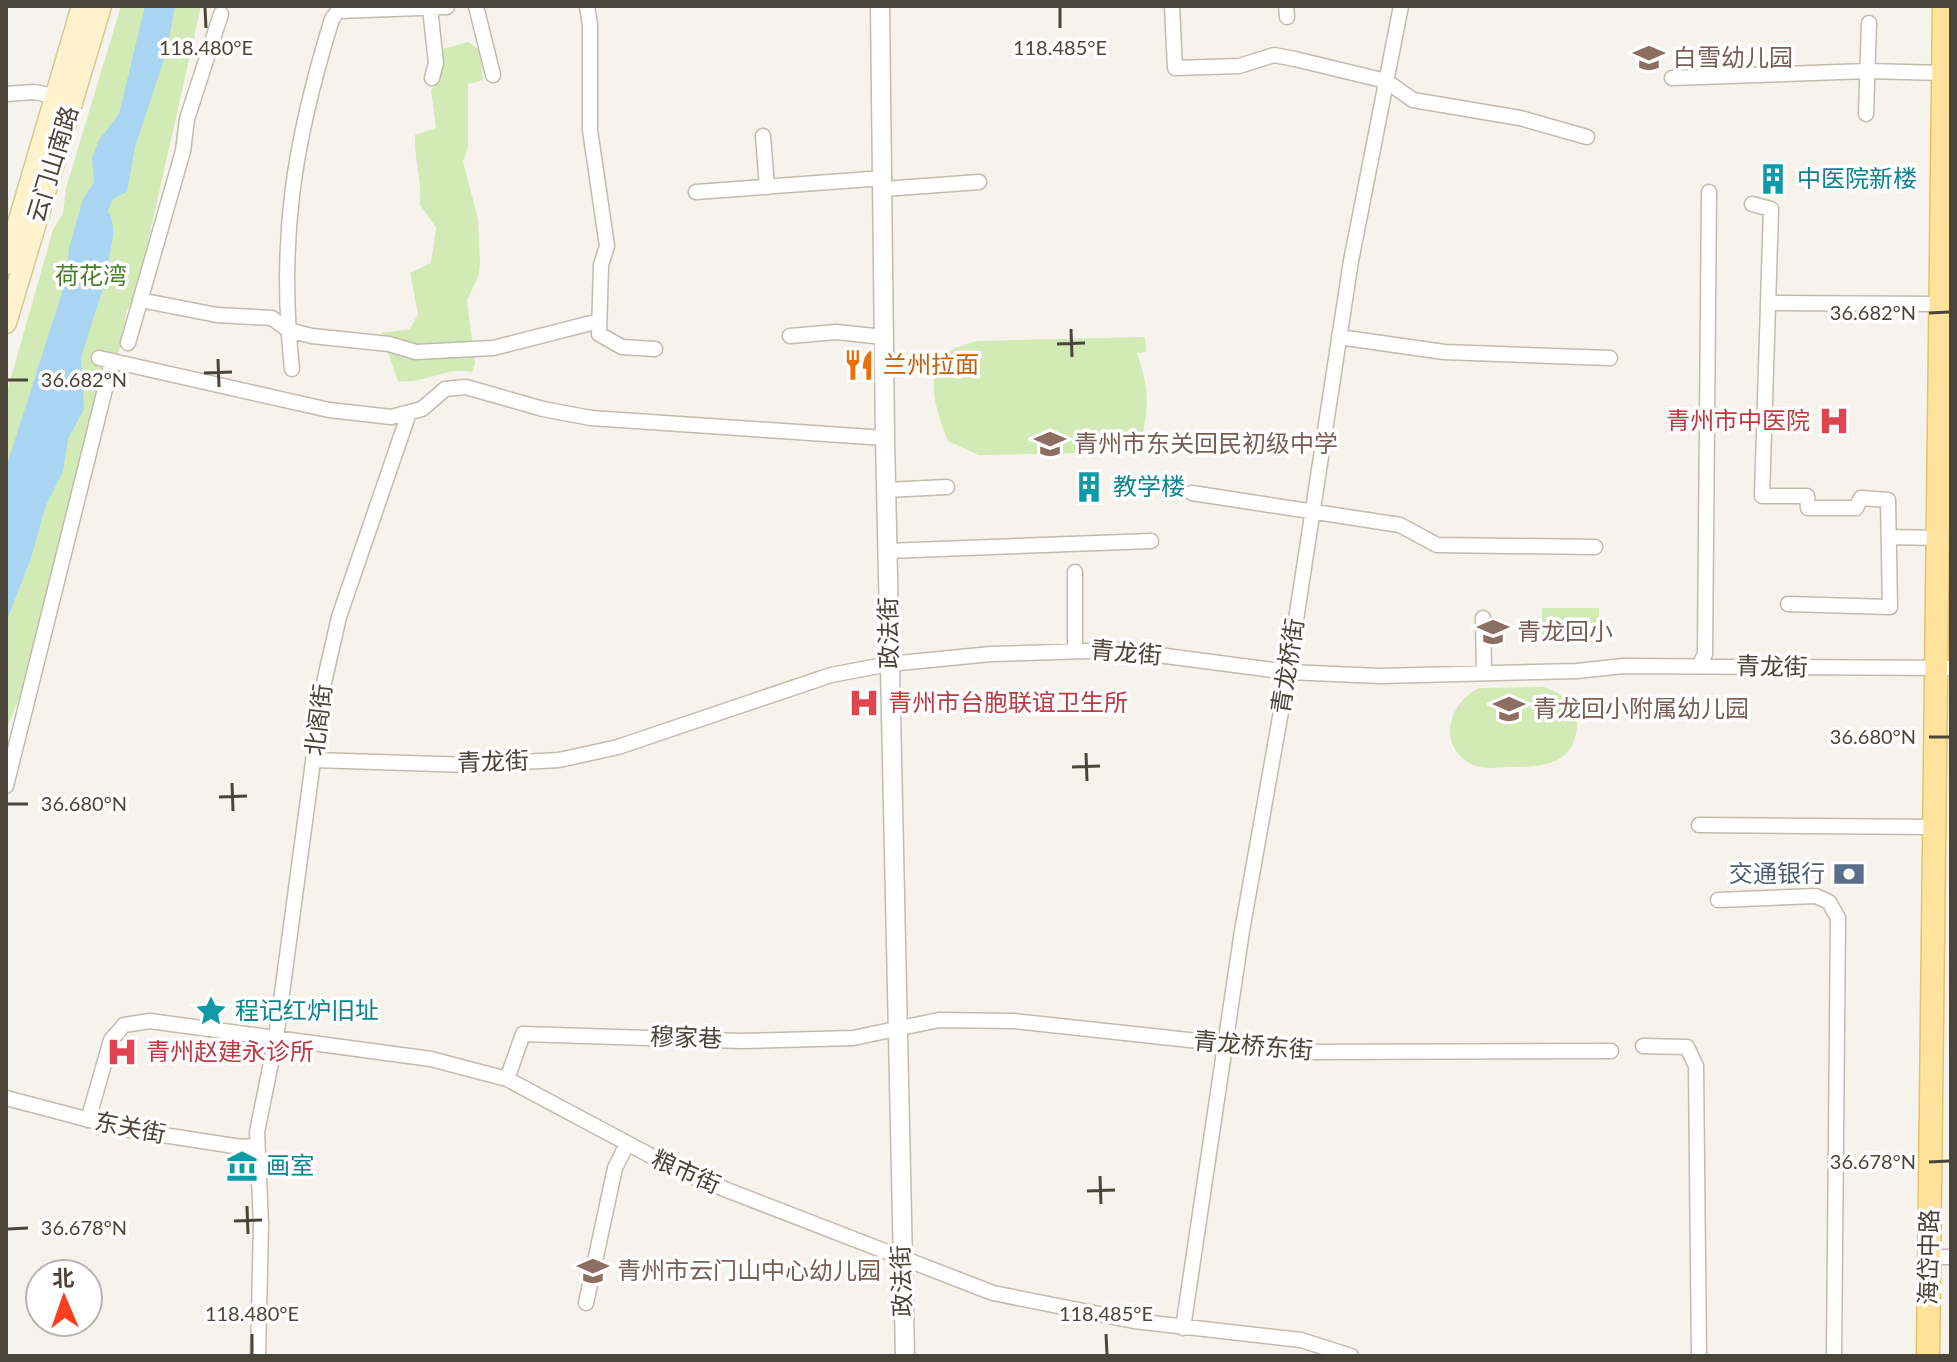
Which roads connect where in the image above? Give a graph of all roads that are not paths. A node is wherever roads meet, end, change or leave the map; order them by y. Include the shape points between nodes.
1 (82, 6) edge
2 (101, 6) edge
3 (447, 6) edge
4 (458, 6) edge
5 (476, 6) edge
6 (587, 6) edge
7 (880, 6) edge
8 (1172, 6) edge
9 (1401, 6) edge
10 (1944, 6) edge
11 (430, 8) edge
12 (221, 14) dead end
13 (1869, 23) dead end
14 (1867, 71) junction
15 (1943, 73) junction
16 (493, 75) dead end
17 (432, 78) dead end
18 (1672, 78) dead end
19 (1386, 81) junction
20 (6, 94) edge
21 (55, 96) junction
22 (1866, 114) dead end
23 (763, 136) dead end
24 (1587, 137) dead end
25 (979, 182) dead end
26 (884, 184) junction
27 (767, 187) junction
28 (696, 192) dead end
29 (1709, 192) dead end
30 (1752, 204) dead end
31 (6, 264) edge
32 (140, 300) dead end
33 (1768, 303) junction
34 (1940, 304) junction
35 (8, 310) edge
36 (599, 321) junction
37 (288, 330) junction
38 (790, 336) dead end
39 (884, 337) junction
40 (1339, 337) junction
41 (128, 343) dead end
42 (655, 349) dead end
43 (1610, 358) dead end
44 (292, 369) dead end
45 (409, 413) junction
46 (885, 438) junction
47 (947, 487) dead end
48 (886, 490) junction
49 (1192, 493) dead end
50 (1312, 512) junction
51 (1889, 537) junction
52 (1937, 538) junction
53 (1151, 541) dead end
54 (1595, 547) dead end
55 (887, 551) junction
56 (1075, 572) dead end
57 (1788, 604) dead end
58 (1483, 618) dead end
59 (1075, 648) junction
60 (889, 664) junction
61 (1699, 666) junction
62 (1944, 668) edge
63 (1288, 672) junction
64 (1484, 672) junction
65 (314, 760) junction
66 (6, 786) edge
67 (1699, 825) dead end
68 (1934, 827) junction
69 (1718, 900) dead end
70 (897, 1029) junction
71 (276, 1038) junction
72 (1225, 1045) junction
73 (1643, 1046) dead end
74 (1611, 1051) dead end
75 (507, 1079) junction
76 (6, 1098) edge
77 (88, 1120) junction
78 (627, 1144) junction
79 (256, 1146) junction
80 (1940, 1257) edge
81 (901, 1259) junction
82 (586, 1303) dead end
83 (1183, 1328) junction
84 (258, 1356) edge
85 (905, 1356) edge
86 (1351, 1356) edge
87 (1699, 1356) edge
88 (1834, 1356) edge
89 (1928, 1356) edge

1 - 21 main road, 云门山南路
2 - 35 main road, 云门山南路
3 - 4 street
3 - 11 street
5 - 16 street
6 - 36 street via 590,130 607,246
7 - 26 street, 政法街
8 - 19 street via 1175,68 1239,66 1274,55
9 - 19 street, 青龙桥街
10 - 15 main road, 海岱中路
11 - 17 street via 436,63
11 - 37 street via 338,11 332,19 293,172
12 - 41 street via 187,119 183,151
13 - 14 street
14 - 15 street
14 - 18 street
14 - 22 street
15 - 34 main road, 海岱中路
19 - 24 street via 1413,100 1520,118
19 - 40 street, 青龙桥街
20 - 21 street
21 - 31 main road, 云门山南路
23 - 27 street
25 - 26 street
26 - 27 street
26 - 39 street, 政法街
27 - 28 street
29 - 61 street via 1705,654
30 - 33 street via 1771,209
32 - 37 street via 217,315 272,318
33 - 34 street
33 - 51 street via 1762,496 1807,496 1808,508 1856,508 1861,498 1888,500
34 - 52 main road, 海岱中路
36 - 37 street via 493,348 416,352
36 - 42 street via 599,334 610,342
37 - 44 street
38 - 39 street via 836,332
39 - 46 street, 政法街
40 - 43 street via 1444,352
40 - 50 street, 青龙桥街
45 - 46 street via 445,389 466,387 591,418
45 - 65 street, 北阁街 via 339,617
45 - 66 street via 391,417 329,410 106,360
46 - 48 street, 政法街
47 - 48 street
48 - 55 street, 政法街
49 - 50 street
50 - 54 street via 1400,525 1437,545
50 - 63 street, 青龙桥街
51 - 52 street
51 - 57 street via 1890,607
52 - 62 main road, 海岱中路
53 - 55 street
55 - 60 street, 政法街
56 - 59 street
58 - 64 street
59 - 60 street, 青龙街
59 - 63 street, 青龙街 via 1147,652
60 - 65 street, 青龙街 via 831,675 618,747 559,760 469,765
60 - 70 street, 政法街
61 - 62 street, 青龙街
61 - 64 street, 青龙街
62 - 68 main road, 海岱中路
63 - 64 street, 青龙街
63 - 72 street, 青龙桥街
65 - 71 street, 北阁街
67 - 68 street
68 - 80 main road, 海岱中路
69 - 88 street via 1816,896 1829,902 1838,918
70 - 72 street, 青龙桥东街 via 939,1020 1014,1021
70 - 75 street, 穆家巷 via 853,1038 742,1041 523,1034
70 - 81 street, 政法街
71 - 75 street, 粮市街 via 431,1059
71 - 77 street, 粮市街 via 150,1021 124,1025 111,1040
71 - 79 street, 北阁街
72 - 74 street, 青龙桥东街 via 1352,1053
72 - 83 street, 青龙桥街
73 - 87 street via 1687,1047 1696,1066
75 - 78 street, 粮市街
76 - 77 street, 东关街
77 - 79 street, 东关街
78 - 81 street, 粮市街 via 683,1173
78 - 82 street via 615,1168
79 - 84 street, 北阁街 via 261,1224
80 - 89 main road, 海岱中路
81 - 83 street, 粮市街 via 993,1293
81 - 85 street, 政法街
83 - 86 street, 粮市街 via 1301,1340

